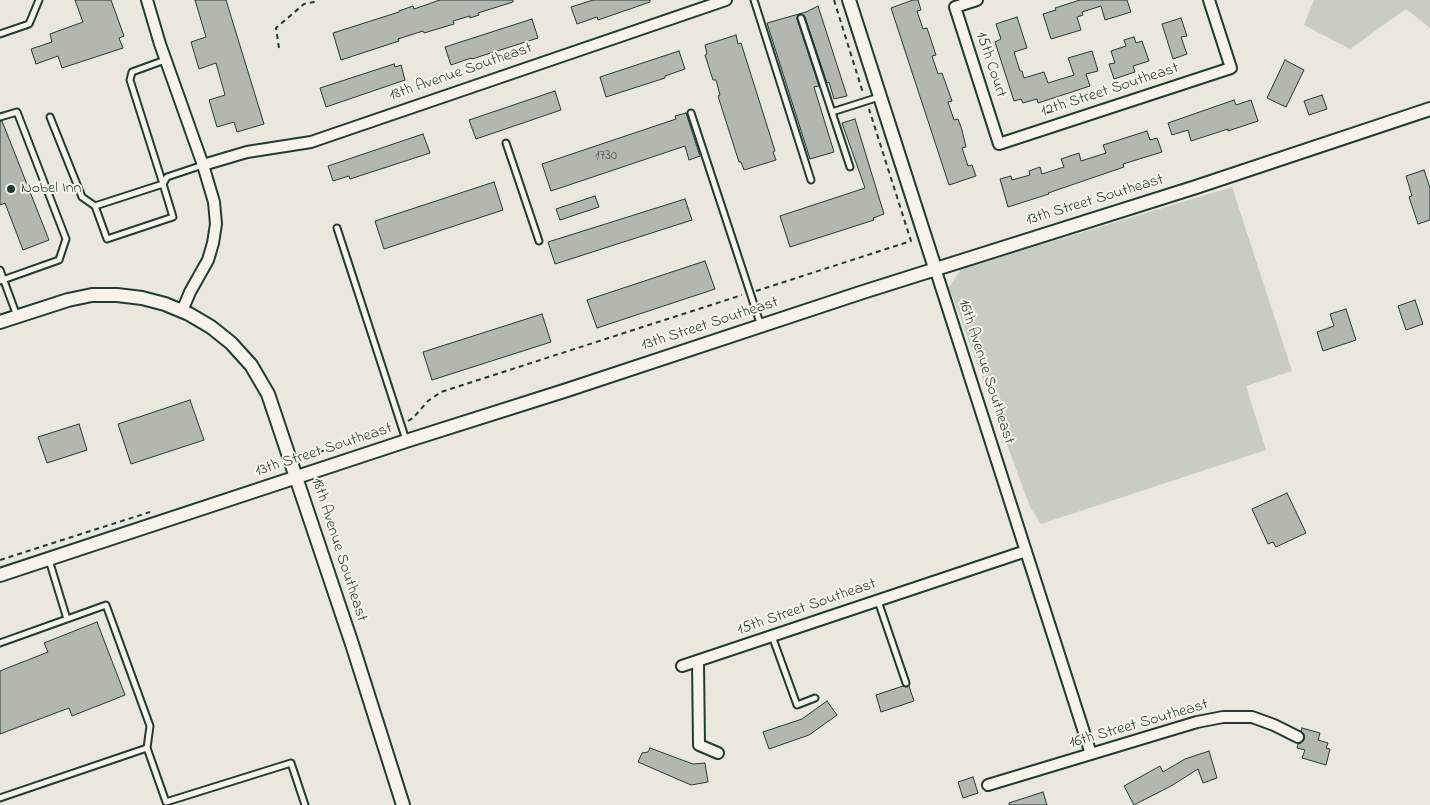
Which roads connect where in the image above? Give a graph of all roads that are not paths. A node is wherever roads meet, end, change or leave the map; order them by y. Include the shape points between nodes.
1 (39, 0) edge
2 (147, 0) edge
3 (726, 0) edge
4 (754, 0) edge
5 (849, 0) edge
6 (1209, 0) edge
7 (972, 2) edge
8 (801, 18) dead end
9 (0, 34) edge
10 (166, 59) junction
11 (880, 97) junction
12 (1430, 109) edge
13 (832, 112) junction
14 (691, 113) dead end
15 (0, 117) edge
16 (50, 117) dead end
17 (506, 143) dead end
18 (999, 144) joint
19 (203, 165) junction
20 (850, 168) dead end
21 (810, 180) dead end
22 (162, 184) junction
23 (95, 206) junction
24 (337, 228) dead end
25 (539, 241) dead end
26 (935, 268) junction
27 (0, 270) edge
28 (2, 281) edge
29 (182, 311) junction
30 (17, 316) junction
31 (0, 322) edge
32 (761, 326) junction
33 (406, 441) junction
34 (297, 478) junction
35 (1026, 551) junction
36 (49, 559) junction
37 (0, 575) edge
38 (878, 600) junction
39 (67, 619) junction
40 (772, 636) junction
41 (0, 643) edge
42 (698, 661) junction
43 (682, 666) dead end
44 (906, 683) dead end
45 (815, 698) dead end
46 (1298, 737) dead end
47 (147, 748) junction
48 (718, 753) dead end
49 (1091, 754) junction
50 (988, 785) dead end
51 (0, 798) edge
52 (166, 804) edge
53 (305, 805) edge
54 (403, 805) edge

1 - 9 lane via 29,24
2 - 10 street
3 - 19 street, 18th Avenue Southeast via 311,142 248,152
4 - 21 lane
5 - 11 street, 16th Avenue Southeast
6 - 18 street, 12th Street Southeast via 1231,68
7 - 18 street, 15th Court via 956,7
8 - 13 lane
10 - 19 street
10 - 22 lane via 132,72 130,80
11 - 13 lane
11 - 26 street, 16th Avenue Southeast
12 - 26 street, 13th Street Southeast via 1196,187
13 - 20 lane
14 - 32 lane
15 - 28 lane via 18,112 66,239 59,260
16 - 23 lane via 82,198
17 - 25 lane
19 - 22 lane via 167,177
19 - 29 street via 214,202 214,242
22 - 23 lane
22 - 23 lane via 173,217 107,239
24 - 33 lane
26 - 32 street, 13th Street Southeast
26 - 35 street, 16th Avenue Southeast
27 - 28 lane
28 - 30 lane
29 - 30 street, 18th Avenue Southeast via 117,294 68,300
29 - 34 street, 18th Avenue Southeast via 211,327 250,365 268,394
30 - 31 street, 18th Avenue Southeast
32 - 33 street, 13th Street Southeast
33 - 34 street, 13th Street Southeast
34 - 36 street, 13th Street Southeast
34 - 54 street, 18th Avenue Southeast
35 - 38 street, 15th Street Southeast
35 - 49 street, 16th Avenue Southeast
36 - 37 street, 13th Street Southeast
36 - 39 lane
38 - 40 street, 15th Street Southeast
38 - 44 lane
39 - 41 lane
39 - 47 lane via 106,605 150,726
40 - 42 street, 15th Street Southeast
40 - 45 lane via 797,704
42 - 43 street
42 - 48 street via 699,745
46 - 49 street, 16th Street Southeast via 1252,717 1223,717
47 - 51 lane
47 - 52 lane
49 - 50 street, 16th Street Southeast
52 - 53 lane via 291,763

